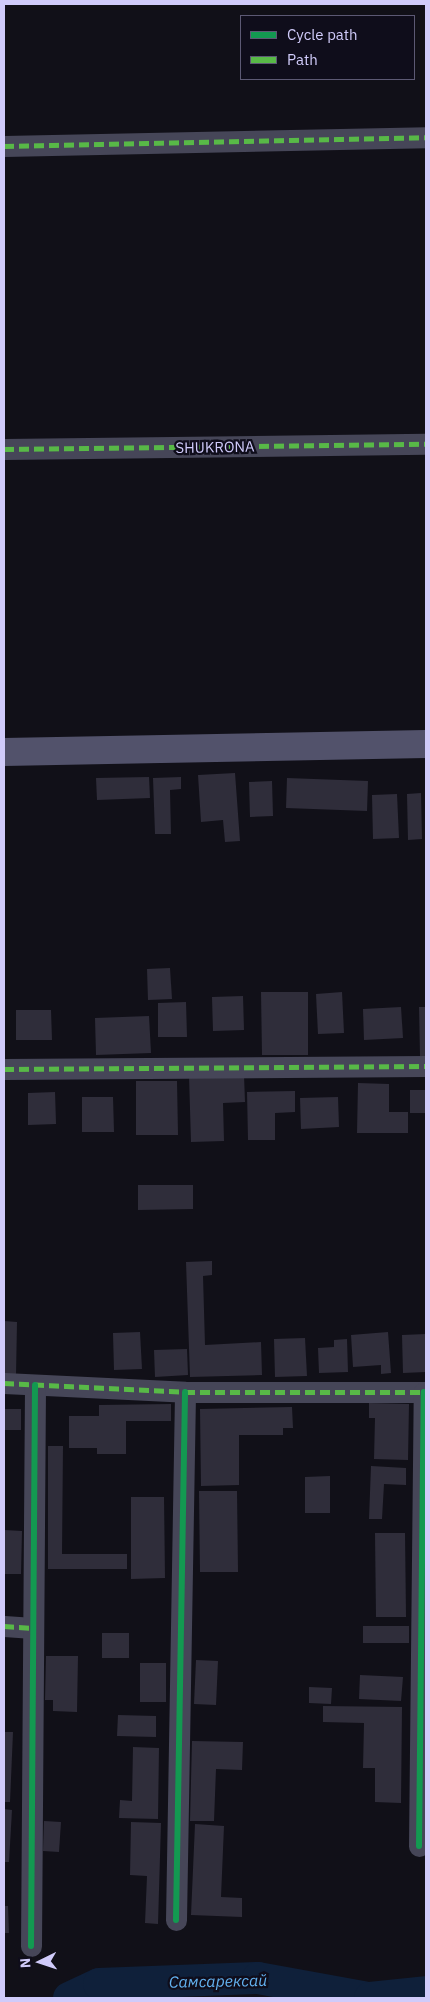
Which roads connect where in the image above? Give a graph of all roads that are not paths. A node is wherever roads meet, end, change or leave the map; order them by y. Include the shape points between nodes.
1 (426, 137) edge
2 (4, 146) edge
3 (426, 444) edge
4 (4, 449) edge
5 (426, 744) edge
6 (4, 752) edge
7 (426, 1066) edge
8 (4, 1069) edge
9 (4, 1383) edge
10 (35, 1385) junction
11 (185, 1392) junction
12 (425, 1392) edge
13 (4, 1626) edge
14 (33, 1628) junction
15 (419, 1846) dead end
16 (176, 1920) dead end
17 (31, 1946) dead end

1 - 2 street
3 - 4 street, SHUKRONA
5 - 6 main road
7 - 8 street
9 - 10 street
10 - 11 street
10 - 14 street
11 - 12 street
11 - 16 street
12 - 15 street
13 - 14 street
14 - 17 street

